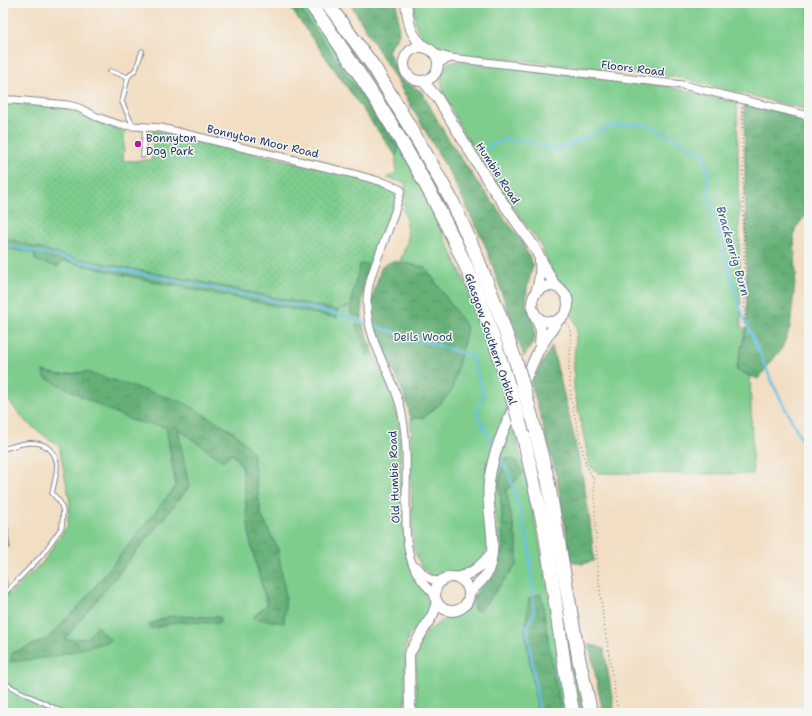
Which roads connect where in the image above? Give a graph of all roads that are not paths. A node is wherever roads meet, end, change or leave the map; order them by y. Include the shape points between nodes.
1 (310, 3) edge
2 (327, 3) edge
3 (406, 3) edge
4 (410, 28) junction
5 (430, 50) junction
6 (142, 51) dead end
7 (407, 54) junction
8 (451, 58) junction
9 (437, 68) junction
10 (110, 71) dead end
11 (128, 77) junction
12 (424, 82) junction
13 (438, 99) junction
14 (3, 100) edge
15 (809, 116) edge
16 (145, 126) junction
17 (134, 127) junction
18 (143, 156) dead end
19 (401, 190) joint
20 (540, 258) junction
21 (557, 287) junction
22 (536, 292) junction
23 (534, 312) junction
24 (560, 318) junction
25 (539, 349) junction
26 (3, 449) edge
27 (491, 552) junction
28 (410, 558) junction
29 (456, 578) junction
30 (442, 581) junction
31 (469, 593) junction
32 (3, 595) edge
33 (436, 599) junction
34 (450, 610) junction
35 (3, 625) edge
36 (424, 627) junction
37 (3, 658) edge
38 (3, 679) edge
39 (65, 713) edge
40 (410, 713) edge
41 (573, 713) edge
42 (591, 713) edge

1 - 41 highway, Glasgow Southern Orbital, bridge via 349,57 401,139 439,209 474,286 510,388 523,435 545,531
2 - 42 highway, Glasgow Southern Orbital, bridge via 374,67 453,203 493,297 517,364 548,481 579,660
3 - 4 street
4 - 5 street via 417,41
4 - 7 street
5 - 7 street via 415,48
5 - 8 street, Floors Road
5 - 9 street
6 - 11 lane via 136,69
7 - 12 street via 404,65 408,76 418,82
8 - 9 street, Floors Road
8 - 15 street, Floors Road via 683,85
9 - 12 street via 433,77
9 - 13 street, Humbie Road
10 - 11 lane
11 - 17 lane via 122,102
12 - 13 street, Humbie Road
13 - 20 street, Humbie Road via 491,186
14 - 17 street, Bonnyton Moor Road via 68,105 120,126
16 - 17 street, Bonnyton Moor Road
16 - 18 lane
16 - 19 street, Bonnyton Moor Road via 354,174
19 - 28 street, Old Humbie Road via 373,270 367,299 368,320 395,389 406,439 406,522
20 - 21 street, Humbie Road
20 - 22 street via 540,278
21 - 22 street via 545,286
21 - 24 street via 562,290 568,302 567,309
22 - 23 street via 532,302
23 - 24 street via 546,321
23 - 25 street via 541,330
24 - 25 street
25 - 27 street via 495,452 488,502 493,534
26 - 32 lane via 23,443 40,443 50,449 57,465 52,493 60,502 63,511 62,527 58,533 42,555
27 - 29 street via 476,570
27 - 31 street via 486,574
28 - 30 street via 429,579
28 - 33 street via 420,580
29 - 30 street via 451,577
29 - 31 street via 465,584
30 - 33 street via 436,588
31 - 34 street via 463,606
33 - 34 street via 445,609
33 - 36 street via 433,614
34 - 36 street
35 - 37 lane
36 - 40 street via 409,654
38 - 39 lane via 8,686

